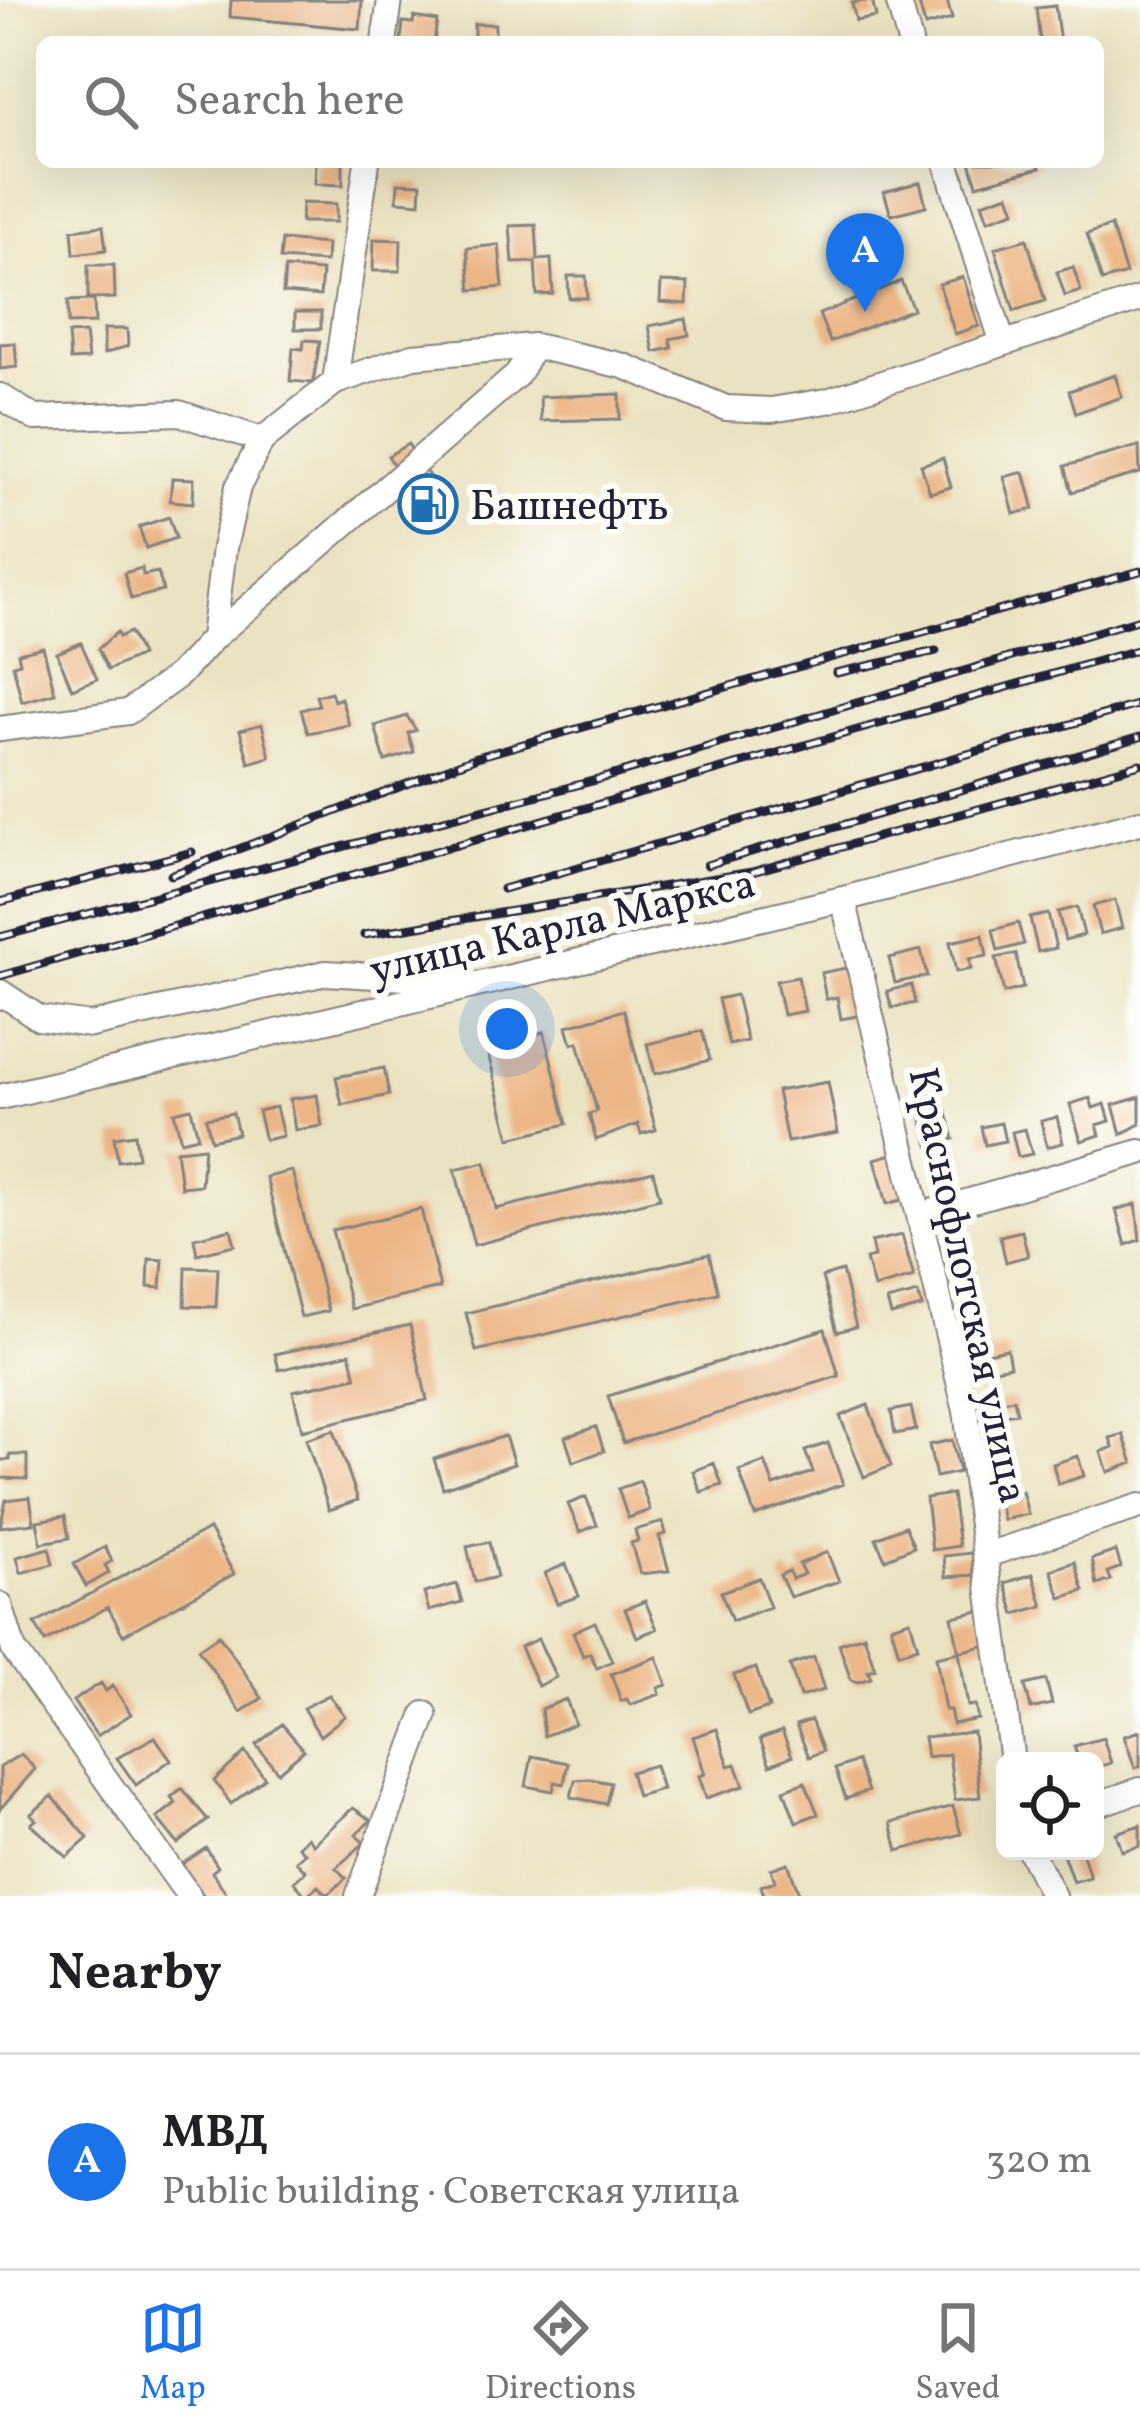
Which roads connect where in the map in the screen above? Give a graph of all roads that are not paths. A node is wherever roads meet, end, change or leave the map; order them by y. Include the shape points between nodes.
1 (390, 0) edge
2 (898, 0) edge
3 (385, 36) edge
4 (908, 36) edge
5 (366, 168) edge
6 (948, 168) edge
7 (1140, 299) edge
8 (1002, 341) junction
9 (534, 346) junction
10 (335, 382) junction
11 (0, 396) edge
12 (262, 440) junction
13 (213, 638) junction
14 (0, 729) edge
15 (1140, 822) edge
16 (843, 899) junction
17 (482, 983) junction
18 (0, 997) edge
19 (0, 1097) edge
20 (1140, 1152) edge
21 (921, 1215) junction
22 (1140, 1506) edge
23 (986, 1555) junction
24 (0, 1605) edge
25 (7, 1657) edge
26 (424, 1714) dead end
27 (1011, 1752) edge
28 (1140, 1790) edge
29 (1104, 1801) edge
30 (1035, 1860) edge
31 (189, 1896) edge
32 (358, 1896) edge
33 (1053, 1896) edge

1 - 3 street
2 - 4 street
5 - 10 street
6 - 8 street
7 - 8 street
8 - 9 street via 827,401 771,410 727,408 624,366
9 - 10 street via 413,356
9 - 13 street via 517,375
10 - 12 street
11 - 12 street via 35,418 179,412
12 - 13 street via 238,487
13 - 14 street via 128,712
15 - 16 street, улица Карла Маркса
16 - 17 street, улица Карла Маркса
16 - 21 street, Краснофлотская улица
17 - 18 street via 326,973 91,1024 39,1018
17 - 19 street, улица Карла Маркса
20 - 21 street
21 - 23 street, Краснофлотская улица via 966,1411
22 - 23 street
23 - 27 street, Краснофлотская улица
24 - 25 street
25 - 31 street
26 - 32 street
28 - 29 street
30 - 33 street

